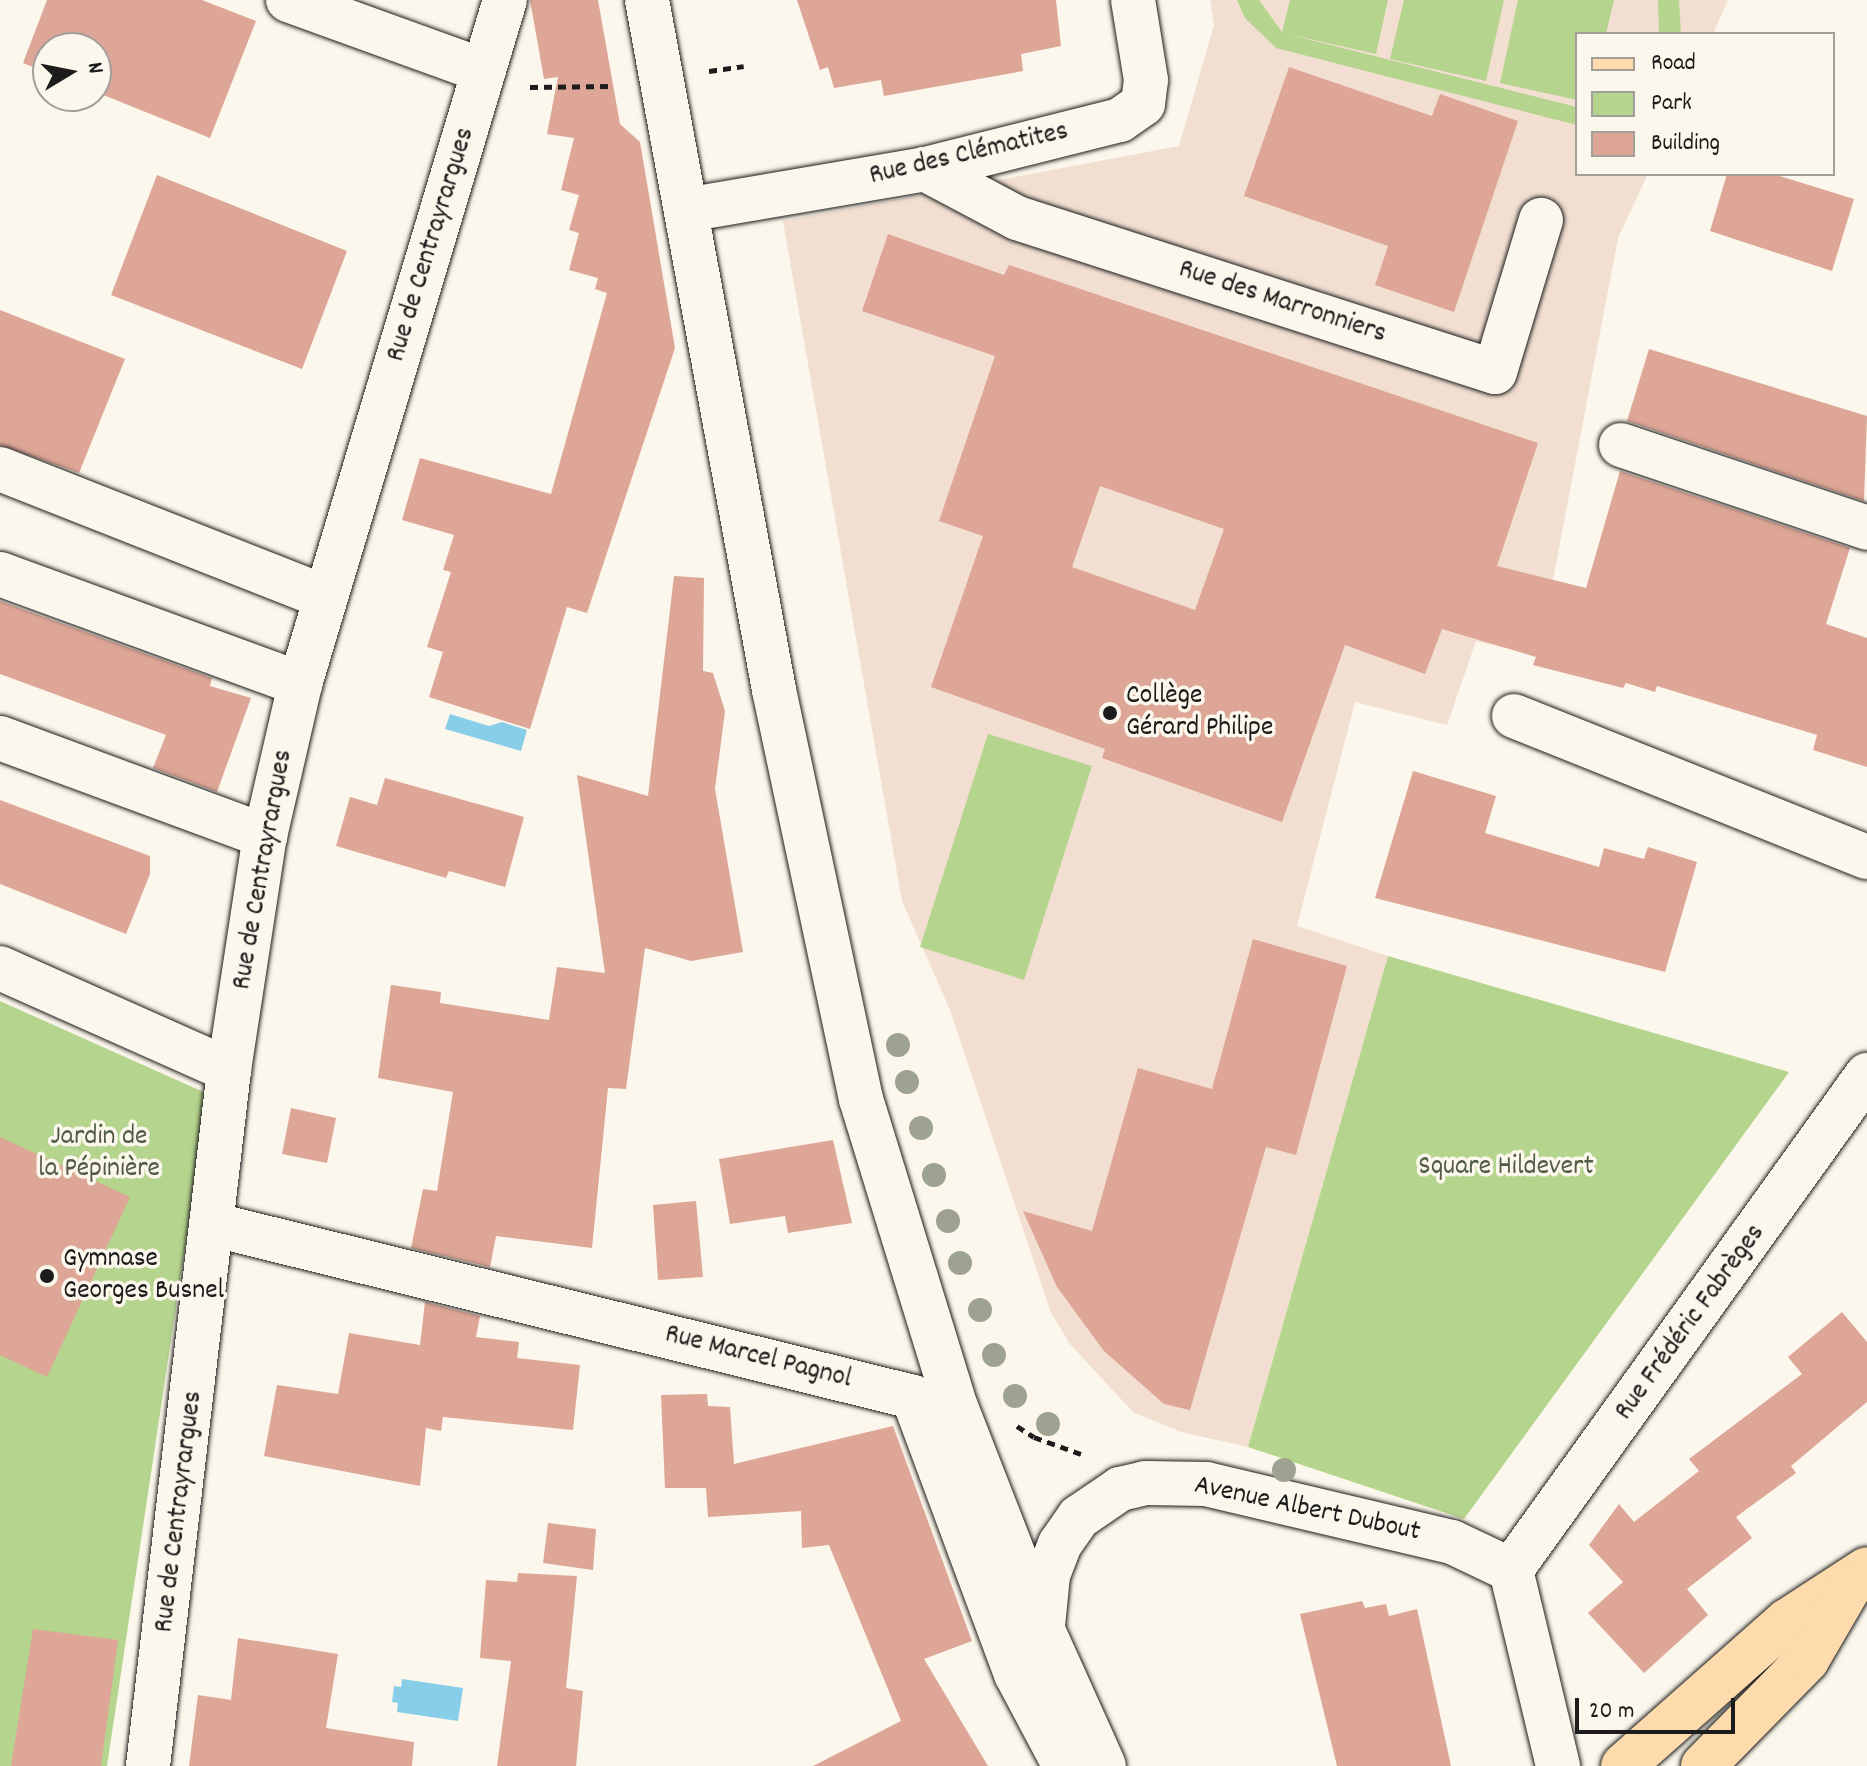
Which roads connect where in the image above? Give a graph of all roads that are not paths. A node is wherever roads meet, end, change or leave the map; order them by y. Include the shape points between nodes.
1 (288, 0) edge
2 (505, 0) edge
3 (647, 0) edge
4 (1133, 0) edge
5 (501, 79) junction
6 (925, 169) junction
7 (686, 210) junction
8 (1541, 220) dead end
9 (1621, 445) dead end
10 (0, 469) edge
11 (1867, 528) edge
12 (0, 574) edge
13 (325, 597) junction
14 (300, 684) junction
15 (1514, 716) dead end
16 (0, 738) edge
17 (265, 836) junction
18 (1867, 857) edge
19 (0, 968) edge
20 (229, 1070) junction
21 (1867, 1075) edge
22 (215, 1225) junction
23 (1511, 1570) junction
24 (1860, 1575) edge
25 (1042, 1628) junction
26 (148, 1766) edge
27 (1065, 1766) edge
28 (1104, 1766) edge
29 (1558, 1766) edge
30 (1623, 1766) edge
31 (1703, 1766) edge

1 - 5 street
2 - 5 street, Rue de Centrayrargues
3 - 7 street
4 - 6 street, Rue des Clématites via 1146,80 1143,104 1120,120
5 - 13 street, Rue de Centrayrargues
6 - 7 street, Rue des Clématites
6 - 8 street, Rue des Marronniers via 1017,218 1495,372
7 - 25 street via 774,690 861,1099 956,1407
9 - 11 street
10 - 13 street
12 - 14 street
13 - 14 street, Rue de Centrayrargues
14 - 17 street, Rue de Centrayrargues
15 - 18 street
16 - 17 street
17 - 20 street, Rue de Centrayrargues
19 - 20 street
20 - 22 street, Rue de Centrayrargues
21 - 23 street, Rue Frédéric Fabrèges
22 - 26 street, Rue de Centrayrargues
22 - 27 street, Rue Marcel Pagnol via 913,1397 1016,1674
23 - 25 street, Avenue Albert Dubout via 1438,1539 1206,1484 1145,1483 1120,1489 1079,1517 1060,1544 1048,1575
23 - 29 street
24 - 30 main road via 1787,1621
24 - 31 main road via 1807,1660
25 - 28 street

